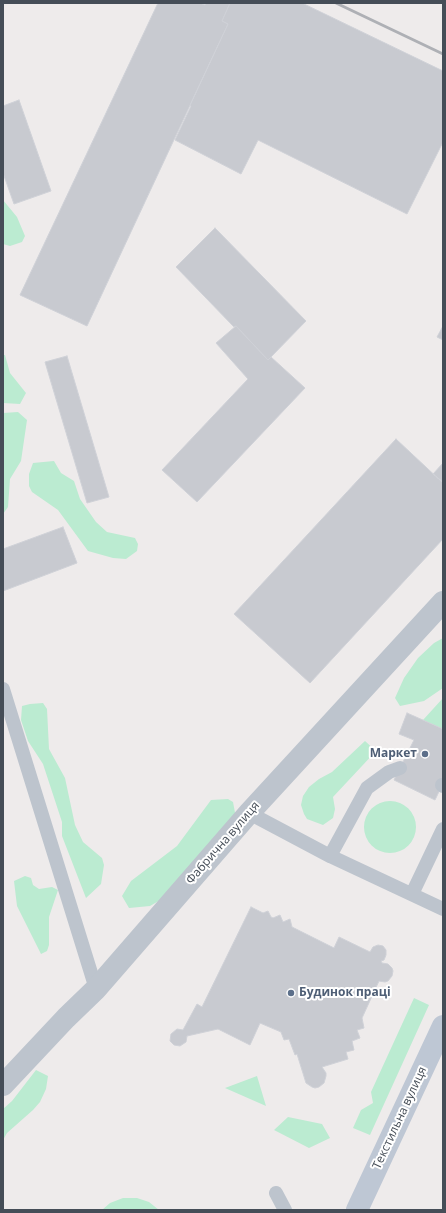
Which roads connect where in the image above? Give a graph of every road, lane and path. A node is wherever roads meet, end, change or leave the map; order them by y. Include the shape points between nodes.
1 (443, 602) edge
2 (3, 689) edge
3 (400, 768) dead end
4 (249, 813) junction
5 (443, 829) edge
6 (330, 856) junction
7 (412, 894) junction
8 (443, 909) edge
9 (96, 989) junction
10 (443, 1026) edge
11 (3, 1085) edge
12 (276, 1193) dead end
13 (285, 1210) edge
14 (357, 1210) edge

1 - 4 street, Фабрична вулиця
2 - 9 lane
3 - 6 lane via 389,772 367,788
4 - 6 lane
4 - 9 street, Фабрична вулиця
5 - 7 lane
6 - 7 lane
7 - 8 lane
9 - 11 street, Фабрична вулиця
10 - 14 street, Текстильна вулиця
12 - 13 lane

